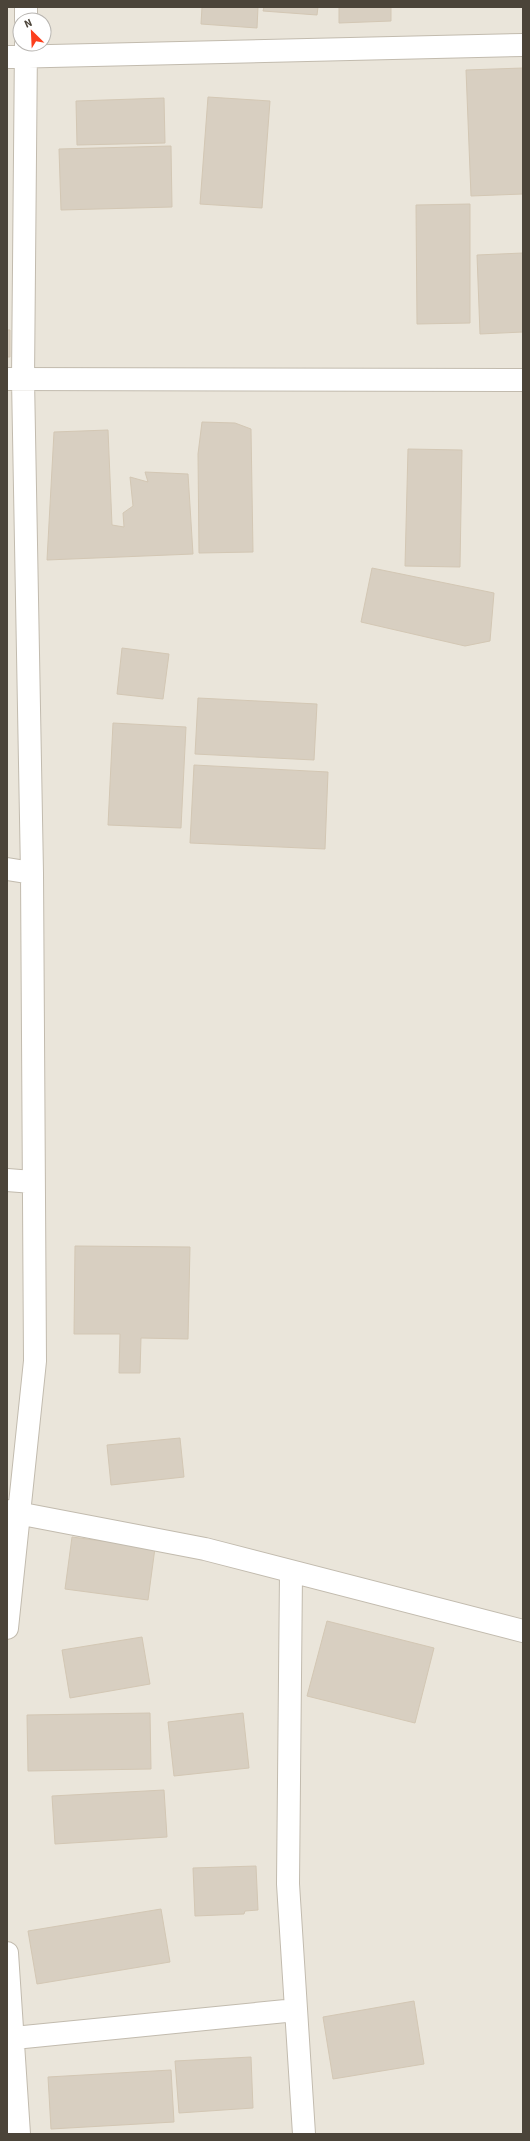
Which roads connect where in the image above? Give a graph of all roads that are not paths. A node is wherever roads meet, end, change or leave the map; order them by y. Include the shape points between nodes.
1 (523, 45) edge
2 (20, 53) edge
3 (15, 379) edge
4 (523, 380) edge
5 (7, 869) edge
6 (32, 873) junction
7 (7, 1180) edge
8 (34, 1182) junction
9 (13, 1511) edge
10 (291, 1573) junction
11 (7, 1628) edge
12 (523, 1631) edge
13 (7, 1953) edge
14 (296, 2010) junction
15 (14, 2038) junction
16 (11, 2066) edge
17 (19, 2134) edge
18 (304, 2134) edge

1 - 2 street
2 - 3 street
3 - 4 street
3 - 6 street
5 - 6 street
6 - 8 street
7 - 8 street
8 - 9 street via 35,1361
9 - 10 street via 205,1549
9 - 11 street
10 - 12 street
10 - 14 street via 288,1884
13 - 15 street
14 - 15 street
14 - 18 street
15 - 16 street
16 - 17 street

